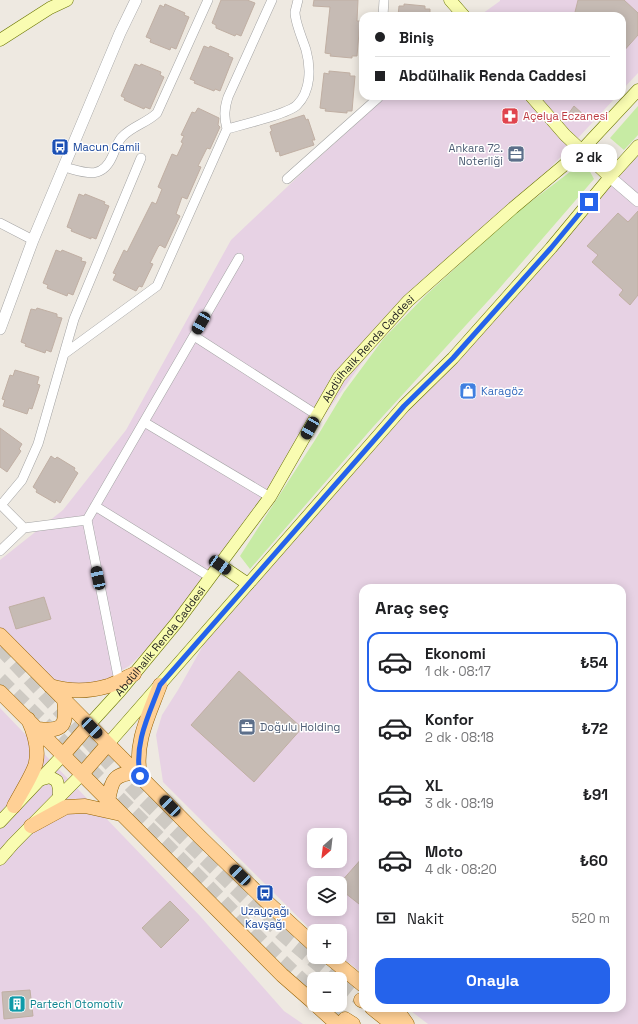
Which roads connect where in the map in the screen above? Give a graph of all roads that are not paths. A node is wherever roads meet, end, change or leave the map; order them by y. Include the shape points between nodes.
1 (67, 0) edge
2 (136, 0) edge
3 (208, 0) edge
4 (272, 0) edge
5 (298, 0) edge
6 (384, 0) edge
7 (450, 0) edge
8 (383, 12) edge
9 (460, 12) edge
10 (0, 40) edge
11 (638, 90) edge
12 (375, 100) edge
13 (535, 100) edge
14 (227, 128) junction
15 (638, 146) edge
16 (581, 151) junction
17 (141, 158) dead end
18 (64, 167) junction
19 (610, 177) junction
20 (287, 179) dead end
21 (638, 201) edge
22 (0, 223) edge
23 (33, 240) junction
24 (239, 258) dead end
25 (0, 329) edge
26 (194, 336) junction
27 (64, 354) junction
28 (317, 415) junction
29 (144, 422) junction
30 (270, 497) junction
31 (0, 505) edge
32 (96, 506) junction
33 (87, 520) junction
34 (24, 528) junction
35 (0, 551) edge
36 (220, 565) junction
37 (210, 577) junction
38 (248, 584) junction
39 (0, 635) edge
40 (134, 674) junction
41 (119, 681) junction
42 (160, 685) junction
43 (50, 686) junction
44 (0, 692) edge
45 (64, 700) junction
46 (33, 724) junction
47 (89, 725) junction
48 (108, 744) junction
49 (63, 755) junction
50 (82, 774) junction
51 (138, 774) junction
52 (39, 780) junction
53 (59, 798) junction
54 (108, 800) junction
55 (14, 806) junction
56 (122, 815) junction
57 (0, 822) edge
58 (31, 826) junction
59 (0, 859) edge
60 (307, 939) edge
61 (337, 964) edge
62 (359, 982) edge
63 (307, 997) edge
64 (328, 1012) edge
65 (377, 1012) edge
66 (396, 1012) edge
67 (345, 1022) edge
68 (392, 1024) edge
69 (407, 1024) edge

1 - 10 main road
2 - 18 street
3 - 18 street via 157,112 150,120 131,129 120,138 109,163 101,170 91,174
4 - 14 street via 228,97 224,119
5 - 14 street via 295,13 309,63 310,76 306,92 296,107 251,123
6 - 8 street
7 - 9 main road
11 - 16 main road, Abdülhalik Renda Caddesi
12 - 20 street
13 - 16 main road
14 - 27 street via 157,286
15 - 19 main road
16 - 19 main road
16 - 28 main road, Abdülhalik Renda Caddesi via 408,301 340,377
17 - 27 street via 74,319
18 - 23 street
19 - 21 street
19 - 38 main road via 551,248 453,358 404,406
22 - 23 street
23 - 25 street
24 - 26 street
26 - 28 street
26 - 29 street
27 - 31 street via 38,444 22,480
28 - 30 main road, Abdülhalik Renda Caddesi
29 - 30 street
29 - 32 street
30 - 36 main road, Abdülhalik Renda Caddesi
31 - 34 street
32 - 33 street
32 - 37 street
33 - 34 street
33 - 41 street
34 - 35 street
36 - 37 main road, Abdülhalik Renda Caddesi
36 - 38 main road
37 - 40 main road, Abdülhalik Renda Caddesi via 178,622
38 - 42 main road
39 - 43 main road
40 - 41 main road
40 - 47 main road, Abdülhalik Renda Caddesi
41 - 43 main road via 93,690 63,690
42 - 48 main road
42 - 51 main road via 141,736
43 - 45 main road
44 - 46 main road
45 - 46 main road via 66,714 64,723 58,729 51,731
45 - 47 main road
46 - 49 main road
46 - 55 main road via 36,763
47 - 48 main road
47 - 49 main road
48 - 50 main road
48 - 51 main road
49 - 50 main road
49 - 52 main road
50 - 53 main road
50 - 54 main road
51 - 54 main road via 123,774 115,779 111,783
51 - 60 main road
52 - 53 main road via 50,777 57,781
52 - 55 main road
53 - 58 main road
54 - 56 main road
55 - 57 main road
56 - 58 main road via 85,806 66,807
56 - 63 main road
58 - 59 main road
61 - 62 main road
64 - 67 main road
65 - 68 main road
66 - 69 main road

